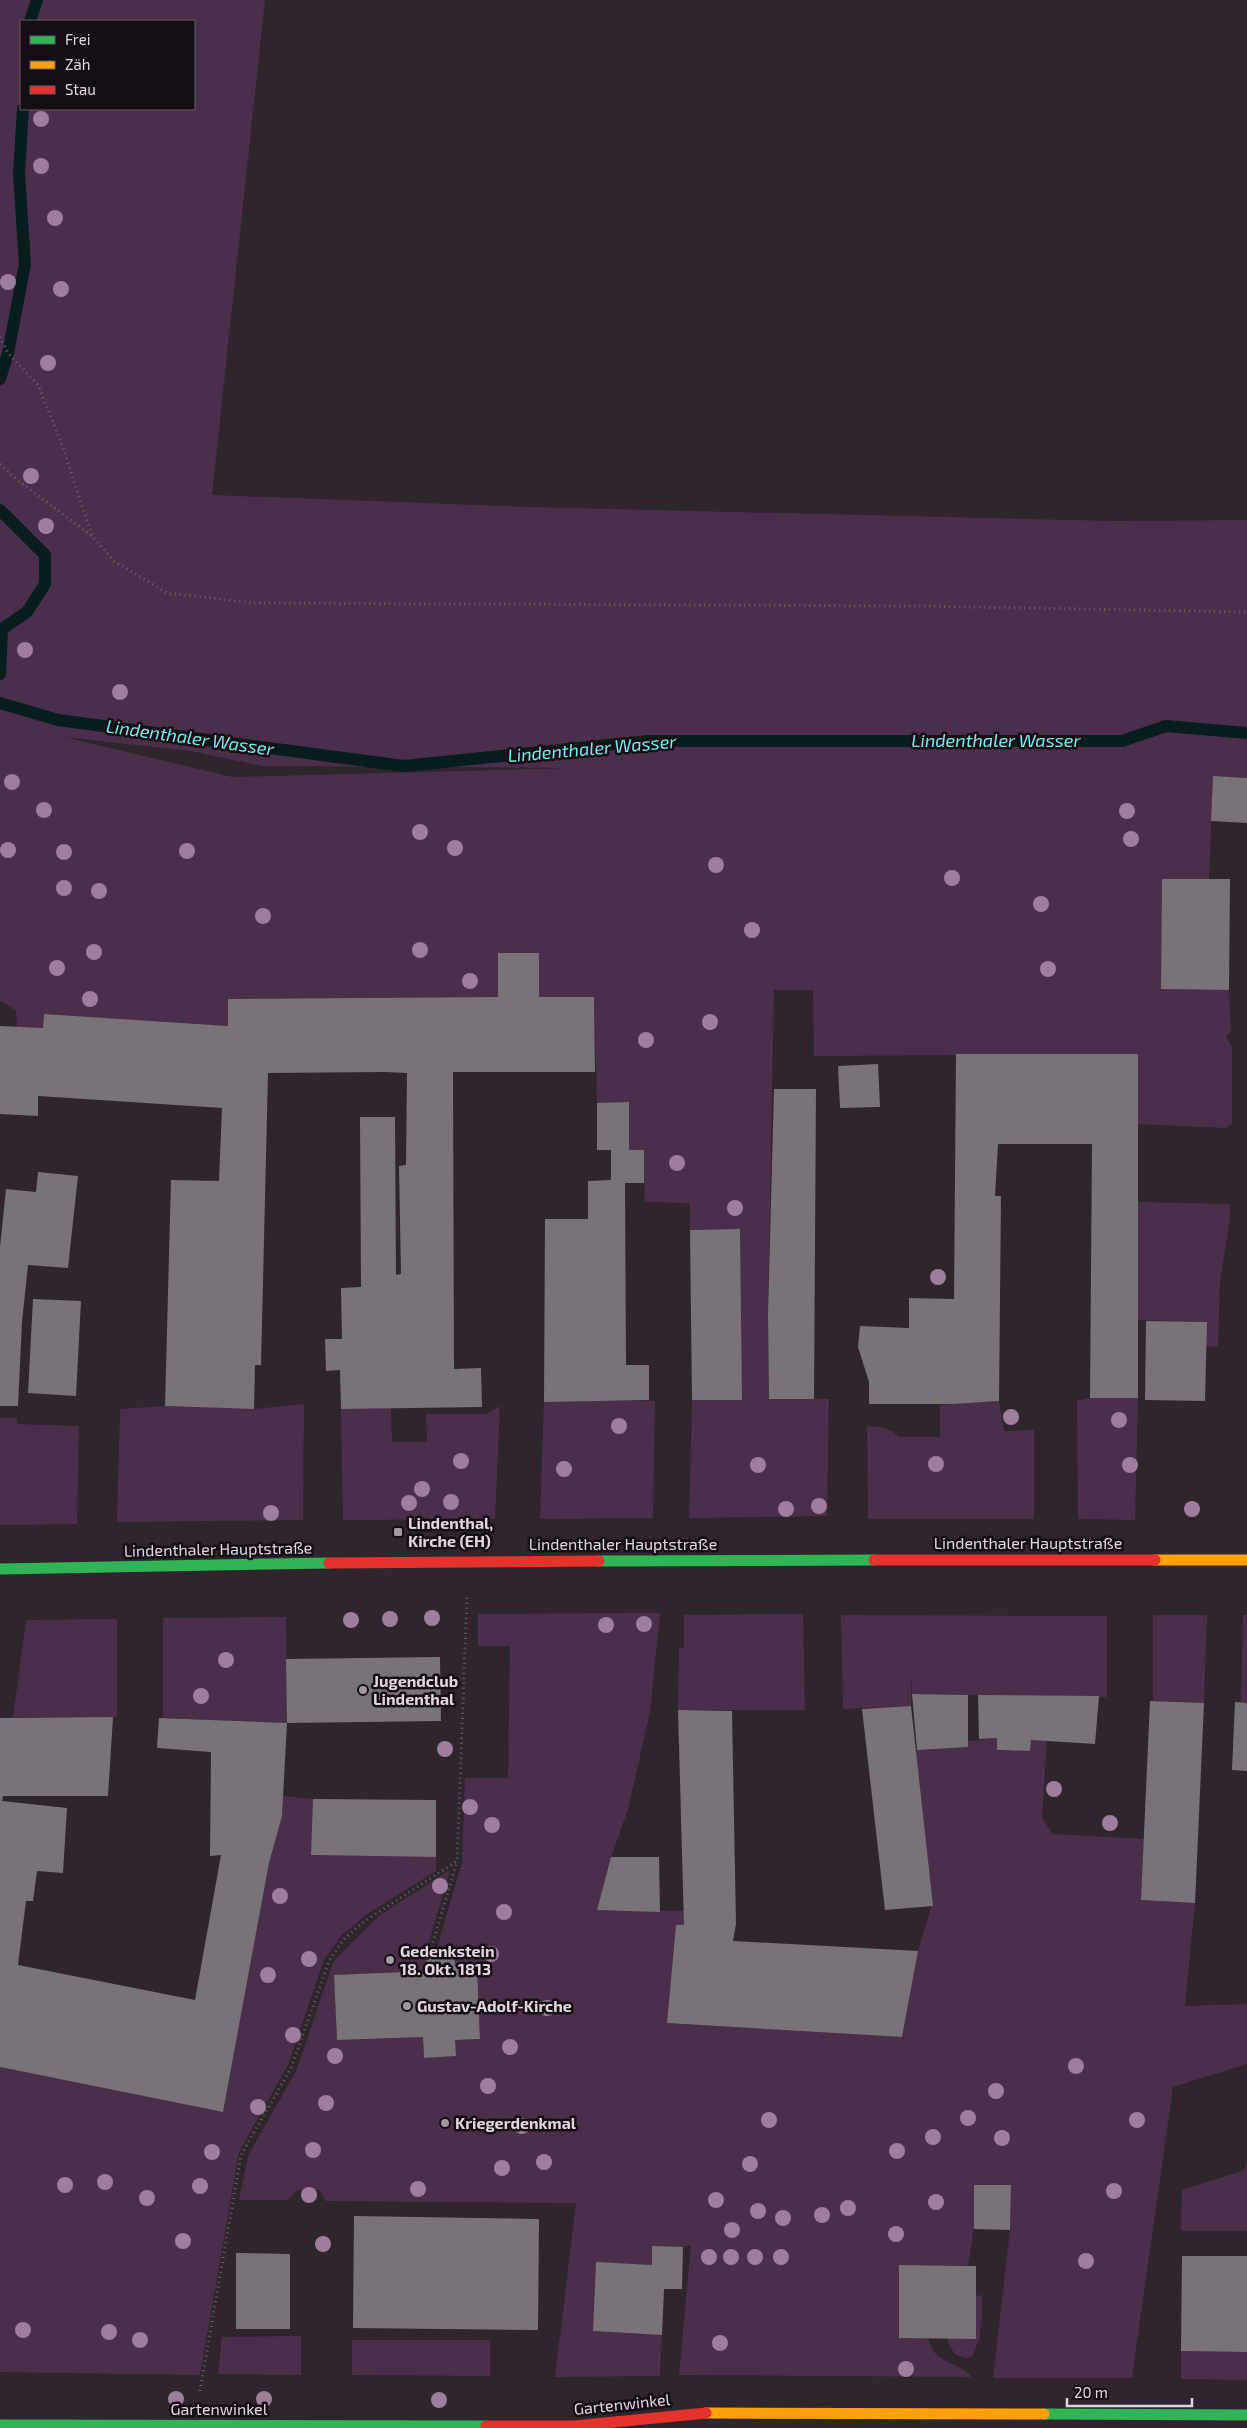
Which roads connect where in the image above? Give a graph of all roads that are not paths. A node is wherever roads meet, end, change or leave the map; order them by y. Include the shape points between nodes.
1 (1247, 1560) edge
2 (0, 1569) edge
3 (1247, 2416) edge
4 (0, 2425) edge

1 - 2 street, Lindenthaler Hauptstraße via 468,1561
3 - 4 street, Gartenwinkel via 709,2413 574,2426

